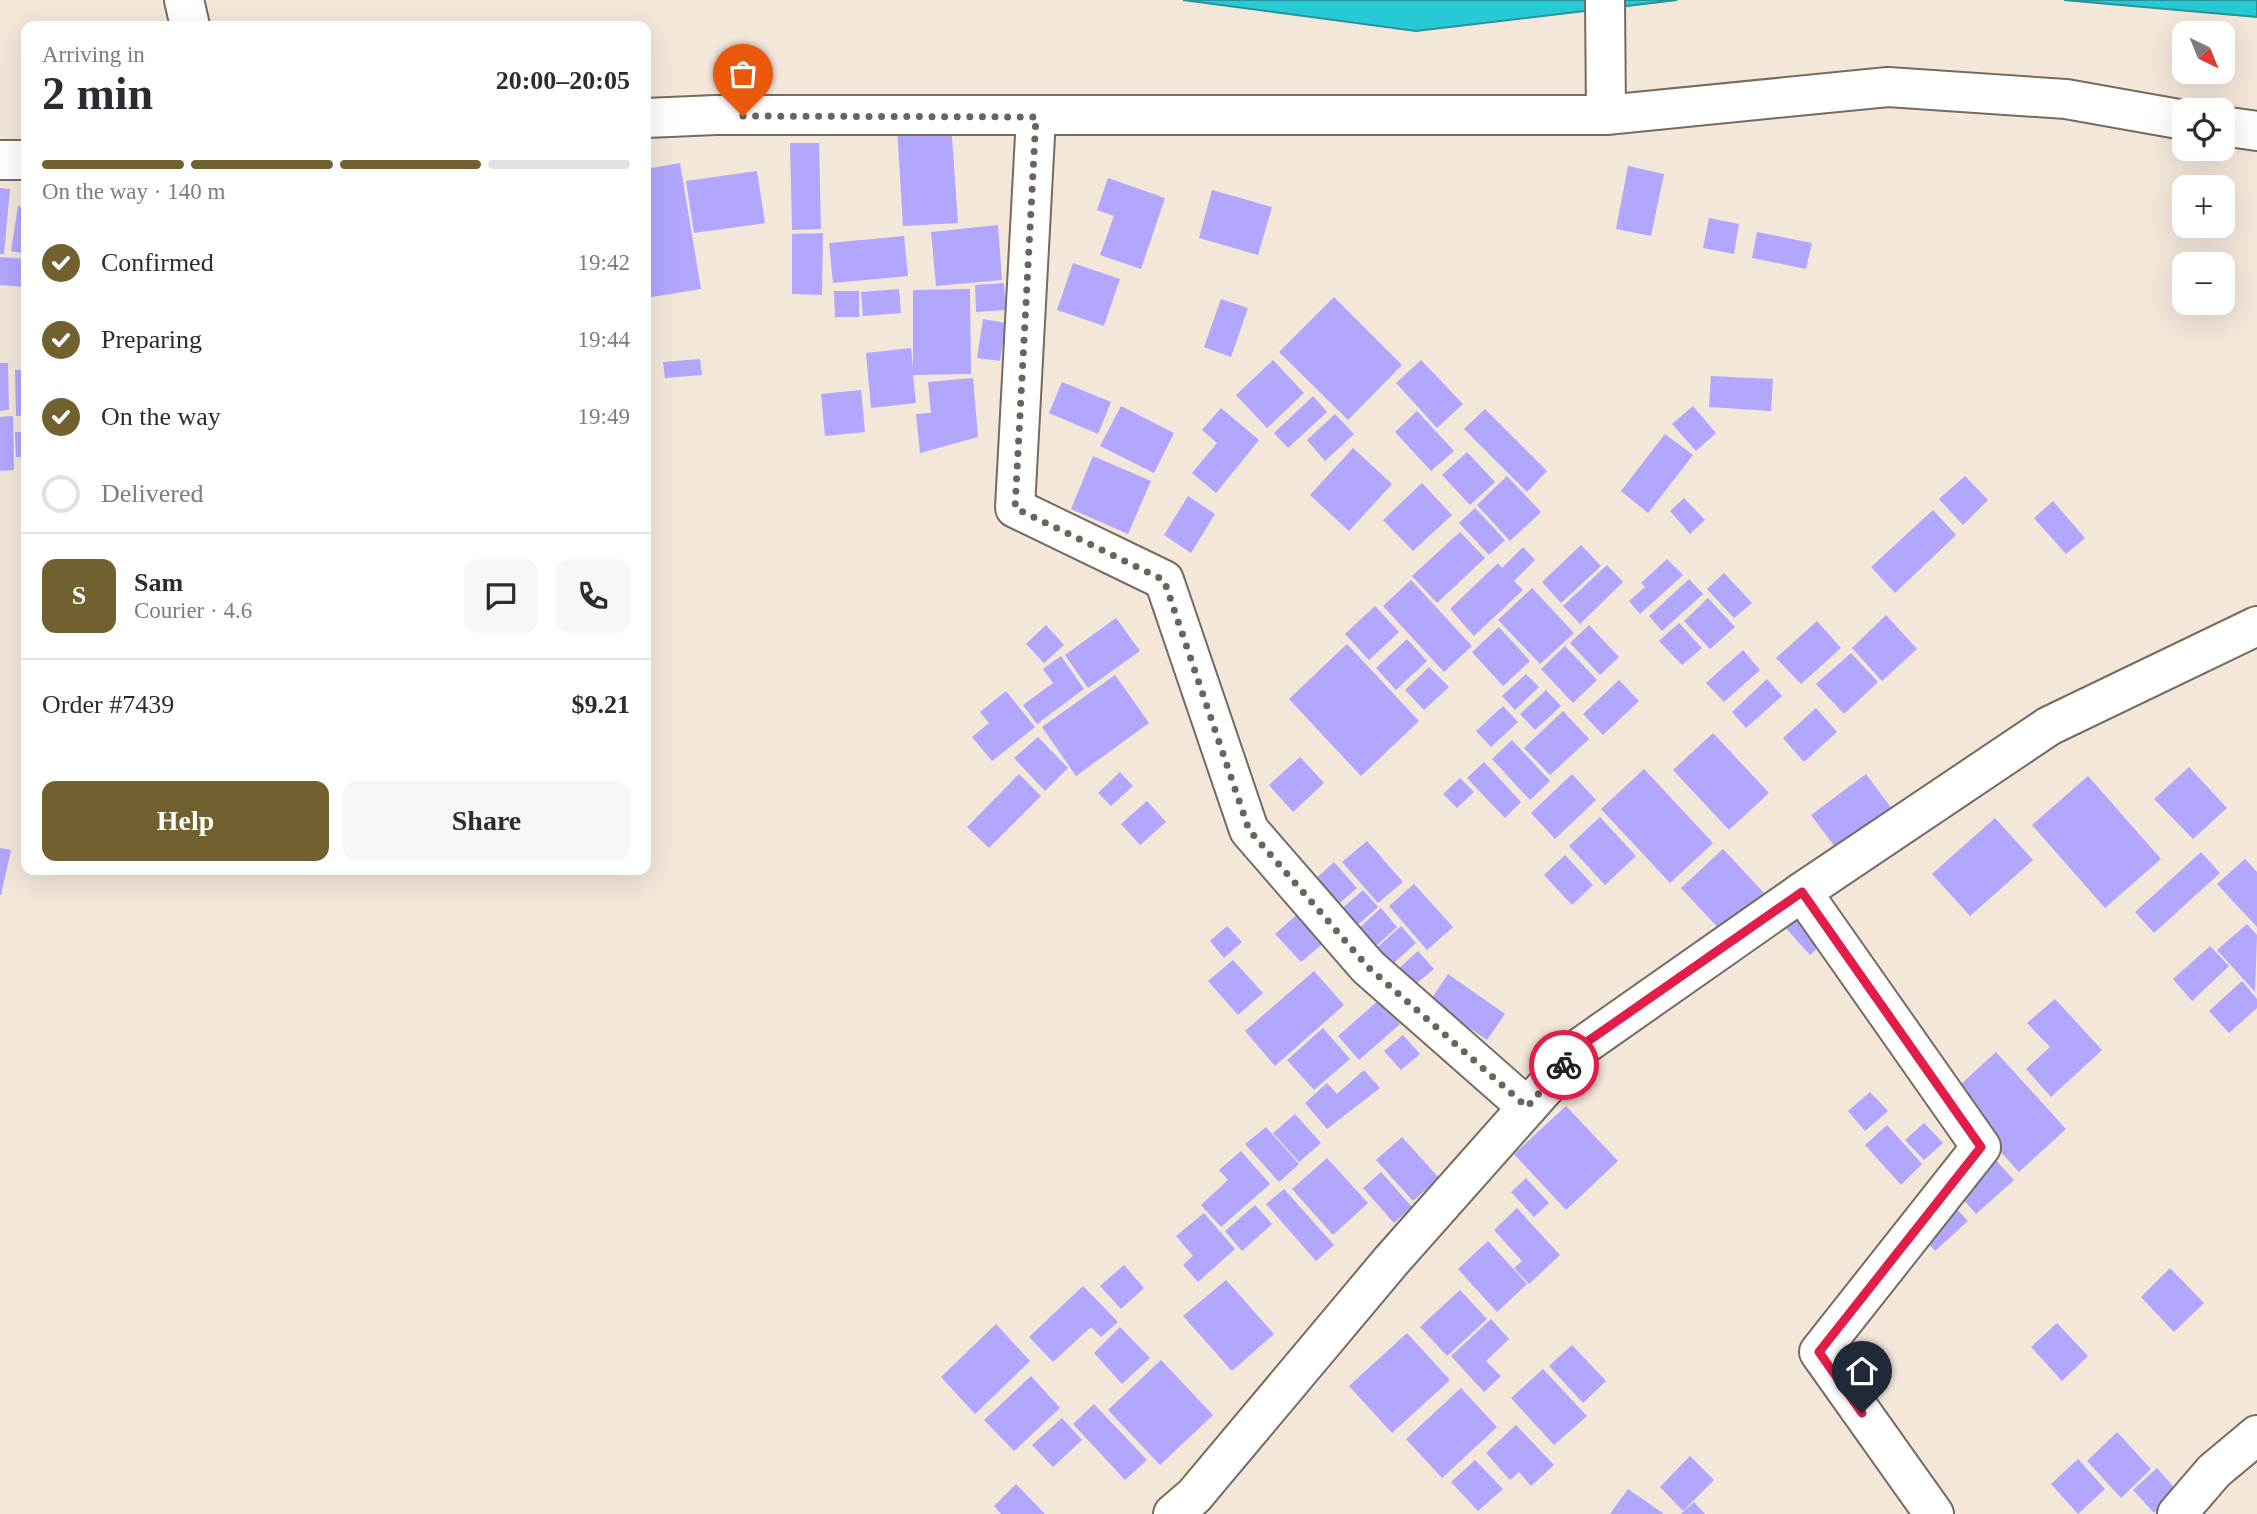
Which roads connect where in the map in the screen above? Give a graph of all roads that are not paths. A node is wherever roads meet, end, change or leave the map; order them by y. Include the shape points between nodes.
1 (184, 0) edge
2 (1605, 0) edge
3 (189, 21) edge
4 (1606, 115) junction
5 (1036, 117) junction
6 (651, 118) edge
7 (2172, 118) edge
8 (2235, 128) edge
9 (2257, 131) edge
10 (0, 160) edge
11 (21, 160) edge
12 (2257, 626) edge
13 (1802, 892) junction
14 (1527, 1107) junction
15 (2257, 1435) edge
16 (1173, 1514) edge
17 (1934, 1514) edge
18 (2176, 1514) edge

1 - 3 street
2 - 4 street
4 - 5 street
4 - 7 street via 1888,87 2066,99
5 - 6 street
5 - 14 street via 1015,508 1164,580 1249,830 1368,967
8 - 9 street
10 - 11 street
12 - 13 street via 2049,726
13 - 14 street via 1581,1046
13 - 17 street via 1981,1147 1819,1352
14 - 16 street via 1194,1496
15 - 18 street via 2214,1471

